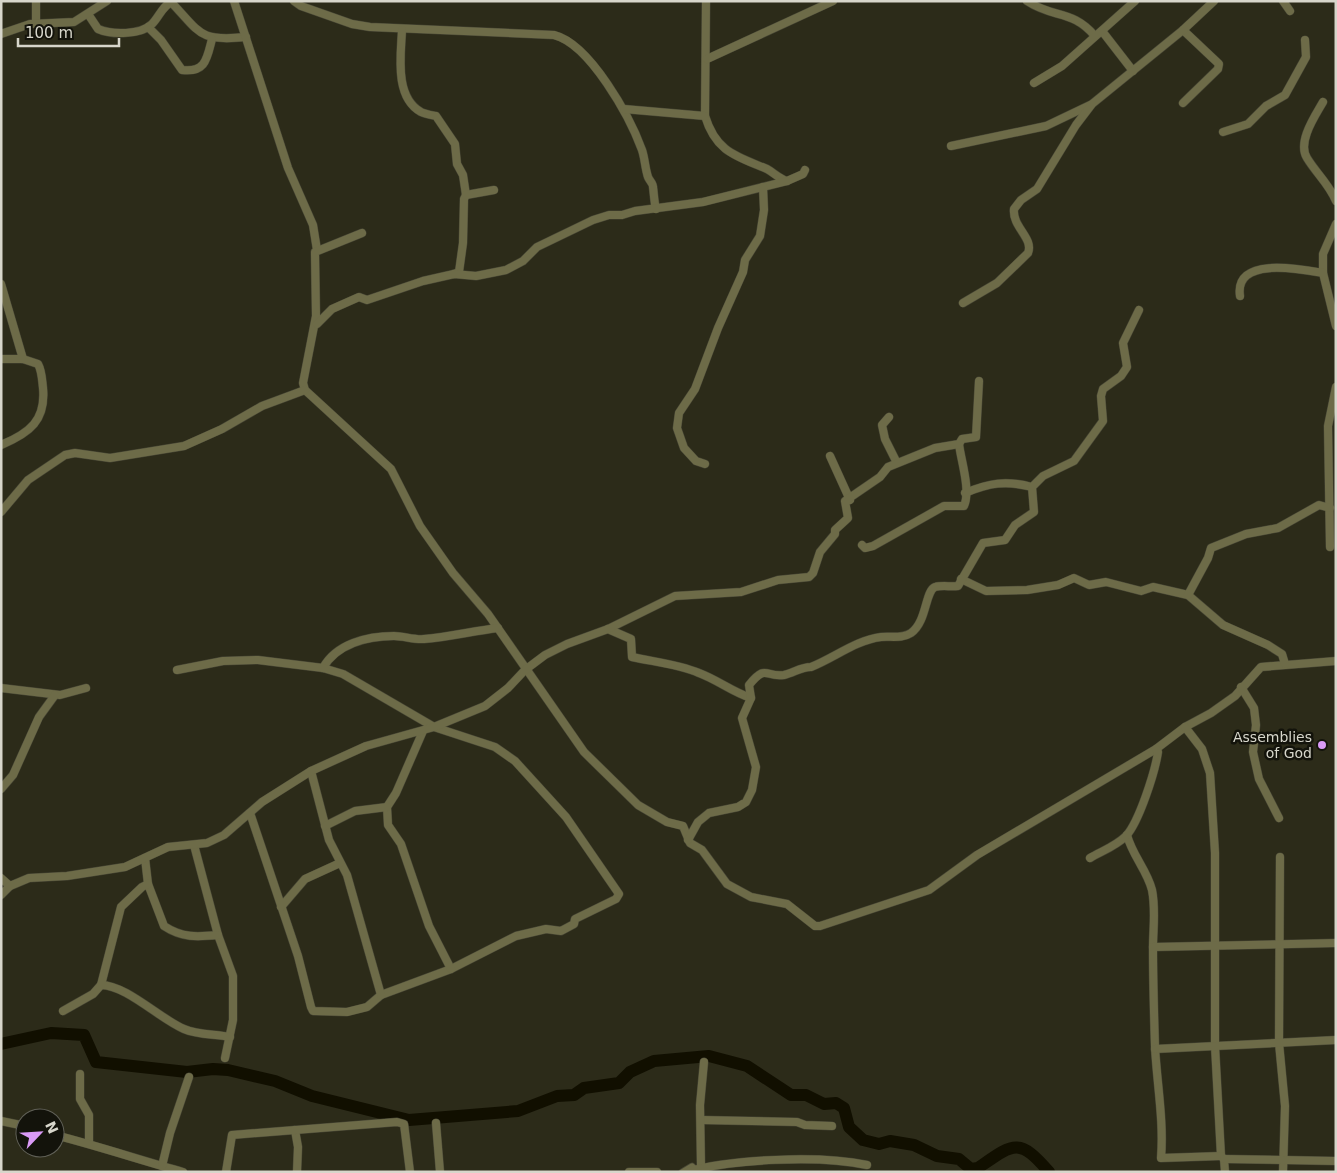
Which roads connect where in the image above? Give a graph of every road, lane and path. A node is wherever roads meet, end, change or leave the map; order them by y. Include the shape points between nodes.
1 (36, 1) edge
2 (107, 1) edge
3 (234, 1) edge
4 (294, 1) edge
5 (706, 1) edge
6 (833, 1) edge
7 (1027, 1) edge
8 (1135, 1) edge
9 (1214, 1) edge
10 (1283, 1) edge
11 (171, 2) edge
12 (824, 3) edge
13 (1290, 11) dead end
14 (88, 14) junction
15 (36, 24) junction
16 (148, 27) junction
17 (402, 30) junction
18 (1183, 30) junction
19 (1, 34) edge
20 (1098, 34) junction
21 (246, 37) junction
22 (212, 39) junction
23 (1306, 40) dead end
24 (707, 59) junction
25 (1133, 71) junction
26 (1034, 83) dead end
27 (1323, 102) dead end
28 (1183, 103) dead end
29 (1092, 104) junction
30 (624, 109) junction
31 (705, 116) junction
32 (1224, 132) dead end
33 (951, 146) dead end
34 (805, 170) dead end
35 (787, 182) junction
36 (763, 187) junction
37 (494, 190) dead end
38 (466, 196) junction
39 (1336, 201) edge
40 (656, 209) junction
41 (1336, 224) edge
42 (362, 233) dead end
43 (317, 250) junction
44 (1323, 273) junction
45 (454, 274) junction
46 (1, 284) edge
47 (1240, 296) dead end
48 (963, 302) dead end
49 (1138, 310) dead end
50 (1336, 326) edge
51 (313, 331) junction
52 (1, 359) edge
53 (23, 359) junction
54 (980, 381) dead end
55 (1336, 388) edge
56 (305, 390) junction
57 (889, 417) dead end
58 (1333, 417) edge
59 (959, 444) junction
60 (1, 445) edge
61 (830, 456) dead end
62 (897, 463) junction
63 (706, 464) dead end
64 (1032, 487) junction
65 (965, 493) junction
66 (850, 500) junction
67 (1330, 508) junction
68 (1, 512) edge
69 (862, 545) dead end
70 (1330, 547) dead end
71 (961, 579) junction
72 (1188, 595) junction
73 (498, 628) junction
74 (608, 630) junction
75 (1336, 661) edge
76 (1285, 664) junction
77 (323, 668) junction
78 (177, 670) dead end
79 (525, 670) junction
80 (1241, 687) junction
81 (1, 688) edge
82 (86, 688) dead end
83 (55, 695) junction
84 (751, 698) junction
85 (434, 727) junction
86 (1185, 727) junction
87 (423, 731) junction
88 (1156, 749) junction
89 (311, 771) junction
90 (1, 789) edge
91 (386, 808) junction
92 (250, 813) junction
93 (1279, 818) dead end
94 (325, 826) junction
95 (1127, 835) junction
96 (688, 840) junction
97 (194, 845) junction
98 (1280, 857) dead end
99 (145, 858) junction
100 (1090, 858) dead end
101 (340, 863) junction
102 (1, 878) edge
103 (148, 884) junction
104 (10, 886) junction
105 (1, 895) edge
106 (281, 907) junction
107 (218, 935) junction
108 (1336, 944) edge
109 (1214, 945) junction
110 (1279, 945) junction
111 (1153, 947) junction
112 (451, 969) junction
113 (101, 984) junction
114 (381, 995) junction
115 (63, 1010) dead end
116 (230, 1036) junction
117 (1336, 1040) edge
118 (1279, 1043) junction
119 (1215, 1046) junction
120 (1155, 1049) junction
121 (225, 1058) dead end
122 (704, 1062) dead end
123 (80, 1074) dead end
124 (189, 1077) dead end
125 (701, 1120) junction
126 (1, 1121) edge
127 (436, 1123) dead end
128 (15, 1124) edge
129 (832, 1126) dead end
130 (295, 1130) junction
131 (65, 1137) edge
132 (89, 1143) junction
133 (1222, 1157) junction
134 (1284, 1160) junction
135 (1336, 1161) edge
136 (867, 1165) dead end
137 (162, 1166) junction
138 (700, 1170) edge
139 (183, 1172) edge
140 (226, 1172) edge
141 (297, 1172) edge
142 (410, 1172) edge
143 (440, 1172) edge
144 (629, 1172) edge
145 (657, 1172) edge
146 (684, 1172) edge
147 (1225, 1172) edge
148 (1283, 1172) edge

1 - 15 street
2 - 14 street
3 - 21 street
4 - 17 street via 352,24
5 - 24 street
6 - 12 street
7 - 20 street via 1040,9 1077,19
8 - 20 street
9 - 18 street
10 - 13 street
11 - 16 street
11 - 22 street via 197,30
12 - 24 street
14 - 15 street via 74,22
14 - 16 street via 94,26 103,31 125,33
15 - 19 street
16 - 22 street via 182,70 201,67 207,59
17 - 30 street via 459,30 560,37 583,54
17 - 38 street via 403,87 410,102 421,112 436,116 455,144
18 - 25 street
18 - 28 street via 1219,64 1218,69
20 - 25 street
20 - 26 street via 1062,66
21 - 22 street
21 - 43 street via 288,168 313,225
23 - 32 street via 1306,57 1285,94 1266,106 1248,124
24 - 31 street
25 - 29 street
27 - 39 street via 1312,121 1305,142 1305,156
29 - 33 street via 1046,126
29 - 48 street via 1037,189 1014,209 1016,224 1028,242 1028,253 997,282
30 - 31 street
30 - 40 street via 643,152
31 - 35 street via 716,140 731,154 769,170
34 - 35 street
35 - 36 street
36 - 40 street
36 - 63 street via 760,236 746,260 695,388 679,413 677,428 684,448 696,461
37 - 38 street
38 - 45 street via 460,272
40 - 45 street via 593,220 538,247 523,261 506,270 476,276
41 - 44 street via 1323,254
42 - 43 street
43 - 51 street via 314,254 316,316
44 - 47 street via 1263,268 1242,279
44 - 50 street
45 - 51 street via 367,300 359,297 325,314
46 - 53 street
49 - 64 street via 1123,343 1126,367 1101,396 1103,421 1074,461 1043,476
51 - 56 street
52 - 53 street
53 - 60 street via 36,363 40,368 43,410 25,433
54 - 59 street via 977,434 974,438 962,439
55 - 58 street via 1332,395
56 - 68 street via 262,406 184,446 110,458 65,454 28,480
56 - 73 street via 391,469 420,526
57 - 62 street via 882,425 882,431
58 - 67 street via 1328,426
59 - 62 street via 935,448
59 - 65 street
61 - 66 street
62 - 66 street
64 - 65 street via 989,483
64 - 71 street via 1035,507 1032,515 1015,524 1005,540 983,543
65 - 69 street via 964,506 944,506 873,546 865,548
66 - 74 street via 844,503 848,518 820,552 809,577 778,580 741,592 675,596
67 - 70 street
67 - 72 street via 1319,505 1278,528 1246,534 1211,548
71 - 72 street via 986,591 1027,590 1058,585 1074,578 1089,585 1106,582 1141,591 1153,587
71 - 84 street via 958,586 937,586 928,593 925,612 910,634 867,641 821,663 782,675 767,671 749,685
72 - 76 street via 1223,625 1282,654
73 - 77 street via 424,639 371,638 339,650
73 - 79 street
74 - 79 street via 567,644
74 - 84 street via 632,639 632,657 679,666 718,680 733,692
75 - 76 street
76 - 80 street via 1261,667
77 - 78 street via 258,660 223,661
77 - 85 street via 343,674
79 - 85 street via 484,706
79 - 96 street via 584,752 638,805 667,822 683,826
80 - 86 street via 1235,696
80 - 93 street via 1254,708 1256,725 1252,752 1259,779
81 - 83 street
82 - 83 street
83 - 90 street via 39,717 12,775
84 - 96 street via 742,718 756,768 752,790 746,802 738,807 709,813 698,822
85 - 87 street
85 - 112 street via 495,747 515,761 566,817 619,894 616,899 575,919 574,924 561,931 546,929 516,936
86 - 88 street
86 - 109 street via 1202,749 1210,773 1215,853
87 - 89 street via 366,746
87 - 91 street via 396,793
88 - 95 street via 1152,777
88 - 96 street via 977,855 929,890 820,926 815,926 787,904 751,897 727,884 702,850
89 - 92 street
89 - 94 street
91 - 94 street via 355,811
91 - 112 street via 388,826 401,844 428,926
92 - 97 street via 224,835
92 - 106 street
94 - 101 street
95 - 100 street
95 - 111 street via 1151,889 1155,909
97 - 99 street via 168,847
97 - 107 street
98 - 110 street
99 - 103 street
99 - 104 street via 124,867 29,878
101 - 106 street via 305,878
101 - 114 street via 347,875
102 - 104 street
103 - 107 street via 164,926 184,936
103 - 113 street via 121,907
104 - 105 street
106 - 114 street via 313,1011 347,1012 367,1007
107 - 116 street via 234,976
108 - 110 street
109 - 110 street
109 - 111 street
109 - 119 street
110 - 118 street
111 - 120 street
112 - 114 street
113 - 115 street via 87,998
113 - 116 street via 128,994 184,1029
116 - 121 street
117 - 118 street
118 - 119 street
118 - 134 street via 1285,1106
119 - 120 street
119 - 133 street
120 - 133 street via 1164,1133 1161,1158
122 - 125 street
123 - 132 street via 80,1099 89,1115
124 - 137 street
125 - 129 street
125 - 138 street
126 - 128 street
127 - 143 street
130 - 140 street via 232,1135
130 - 141 street
130 - 142 street via 403,1123
131 - 132 street
132 - 137 street
133 - 134 street
133 - 147 street
134 - 135 street
134 - 148 street
136 - 138 street via 840,1160 745,1163
137 - 139 street
138 - 146 street
144 - 145 street

